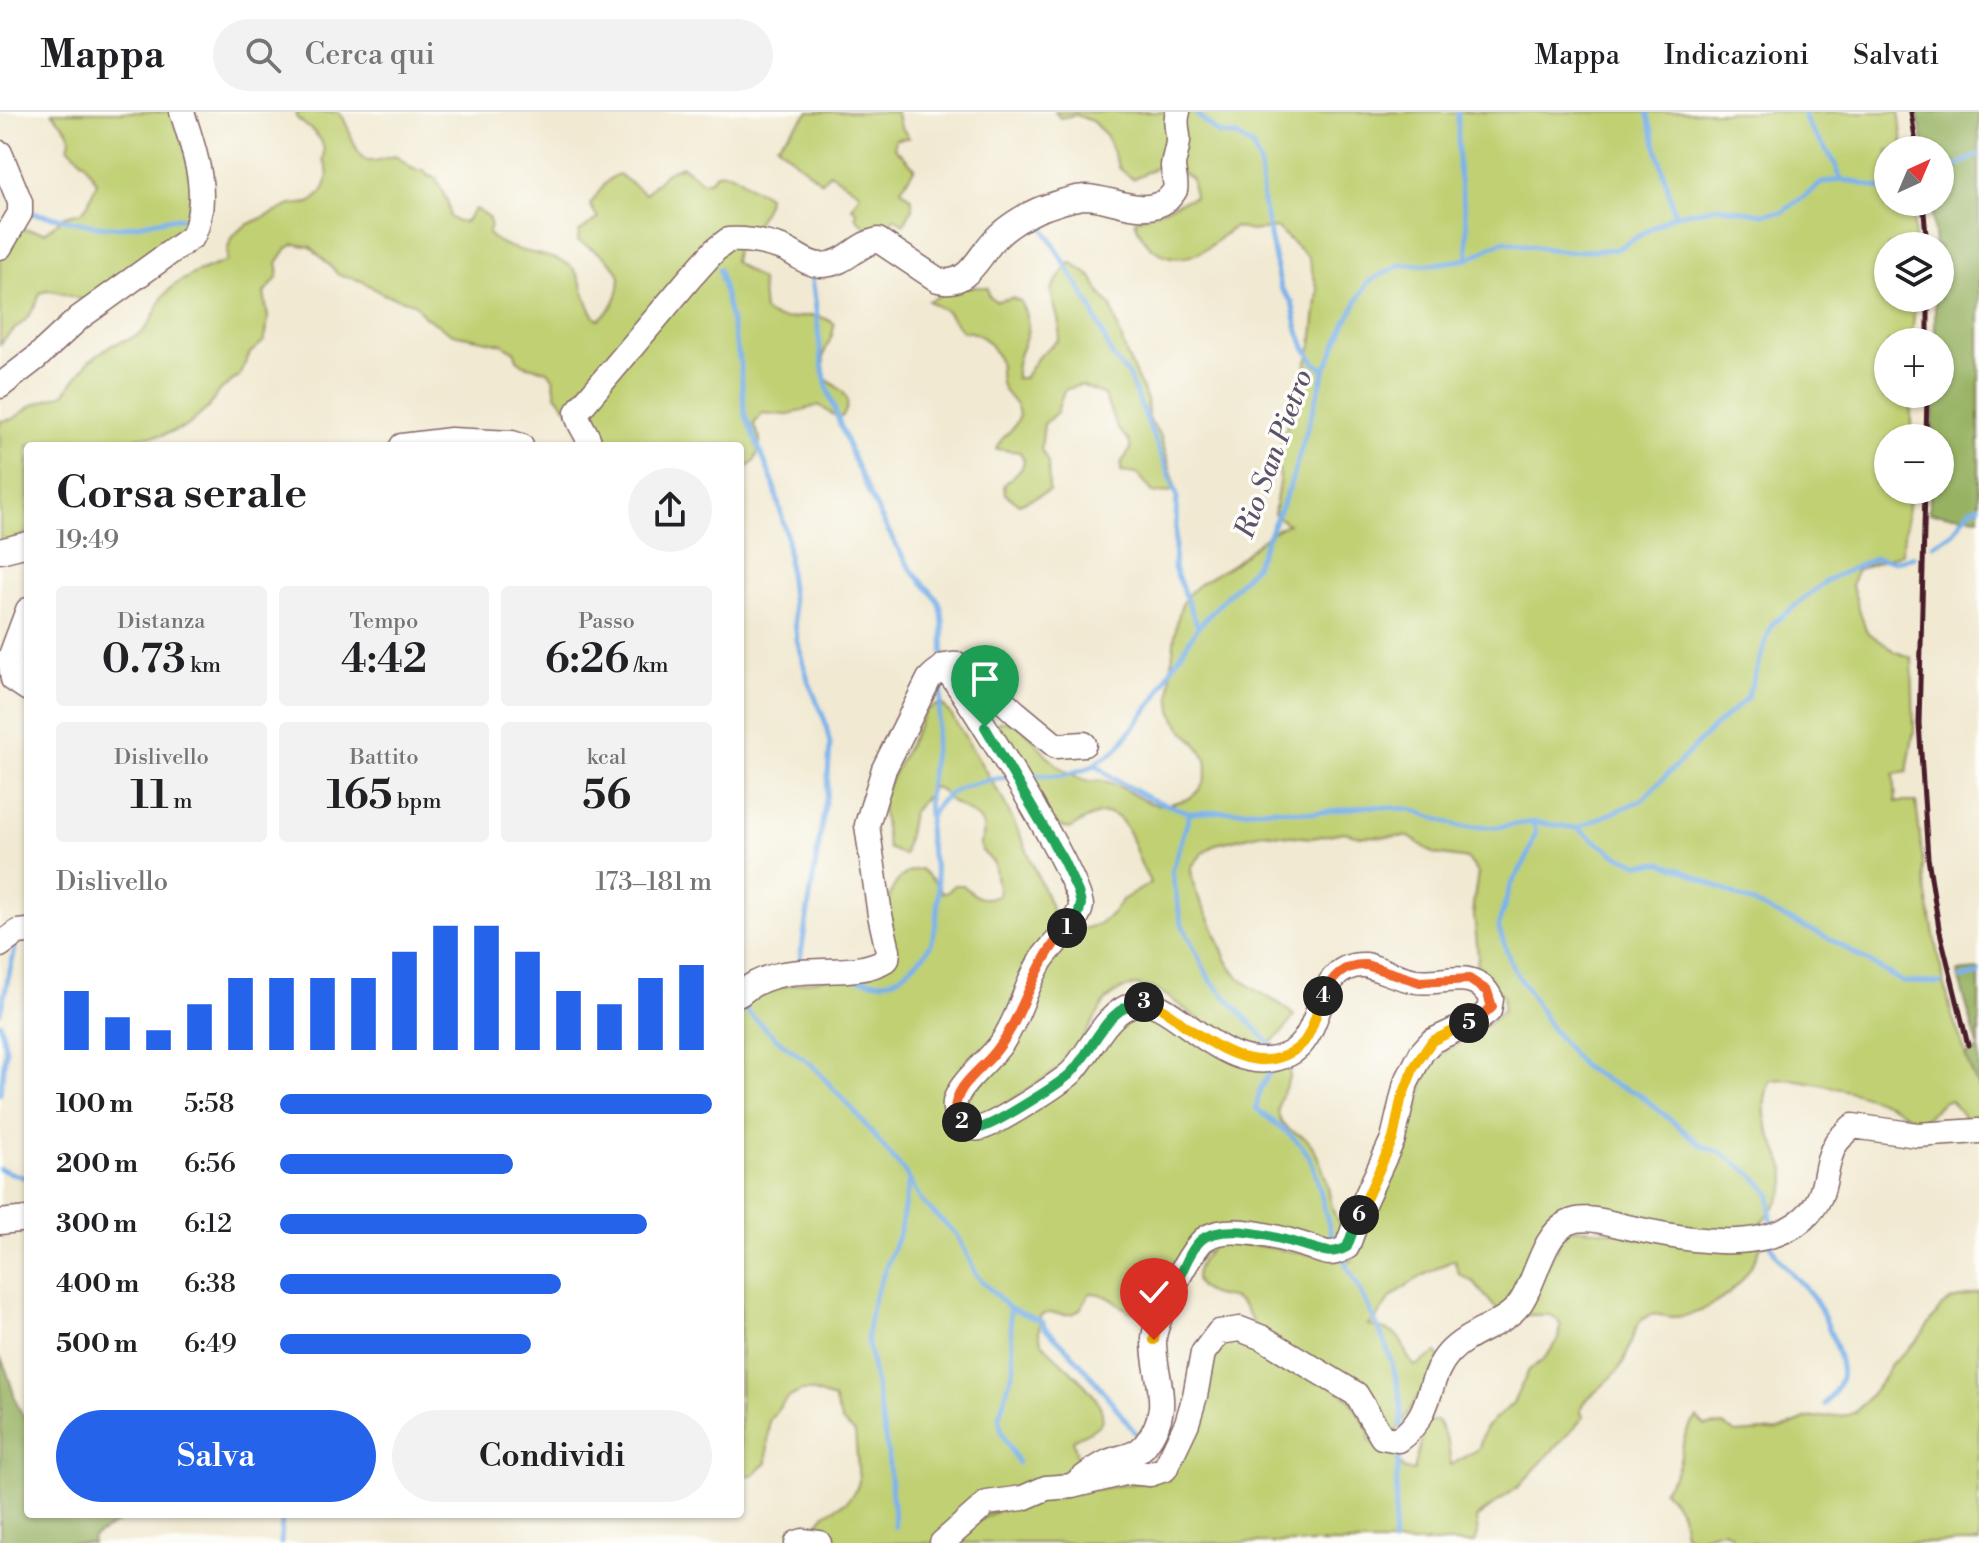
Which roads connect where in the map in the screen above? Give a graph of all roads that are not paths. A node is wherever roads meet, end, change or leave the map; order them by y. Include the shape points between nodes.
1 (182, 112) edge
2 (1178, 112) edge
3 (0, 153) edge
4 (0, 247) edge
5 (0, 386) edge
6 (435, 442) edge
7 (492, 442) edge
8 (589, 442) edge
9 (24, 545) edge
10 (0, 551) edge
11 (24, 621) edge
12 (944, 666) junction
13 (24, 686) edge
14 (1084, 744) dead end
15 (24, 931) edge
16 (0, 945) edge
17 (744, 991) edge
18 (1979, 1131) edge
19 (24, 1219) edge
20 (0, 1222) edge
21 (1072, 1486) junction
22 (797, 1543) edge
23 (819, 1543) edge
24 (942, 1543) edge

1 - 5 street via 200,175 193,236 79,318
2 - 8 street via 1176,188 1170,198 1138,208 1082,197 1034,212 999,234 975,267 949,283 878,240 840,262 823,265 779,246 728,240 577,412
3 - 4 street via 20,213
6 - 7 street
9 - 10 street
11 - 13 street via 10,658 13,679
12 - 14 street via 969,669 1056,746
12 - 17 street via 929,679 884,769 867,825 887,959 869,967 789,973 758,981
12 - 21 street via 1063,860 1081,904 1078,916 1041,961 1004,1040 960,1090 955,1111 968,1126 982,1128 1055,1085 1082,1059 1108,1021 1138,1002 1161,1007 1228,1051 1269,1060 1287,1055 1303,1042 1328,985 1349,967 1366,965 1420,982 1469,979 1482,985 1491,999 1489,1011 1432,1041 1414,1067 1393,1139 1347,1247 1329,1254 1228,1231 1214,1233 1192,1251 1156,1326 1162,1388 1154,1432 1136,1454 1106,1463
15 - 16 street
18 - 21 street via 1917,1135 1853,1126 1836,1142 1823,1195 1803,1219 1747,1242 1597,1220 1569,1222 1550,1237 1517,1307 1448,1354 1415,1428 1398,1440 1382,1437 1356,1394 1263,1338 1240,1329 1219,1332 1203,1353 1187,1423 1165,1469
19 - 20 street
21 - 24 street via 987,1503
22 - 23 street

